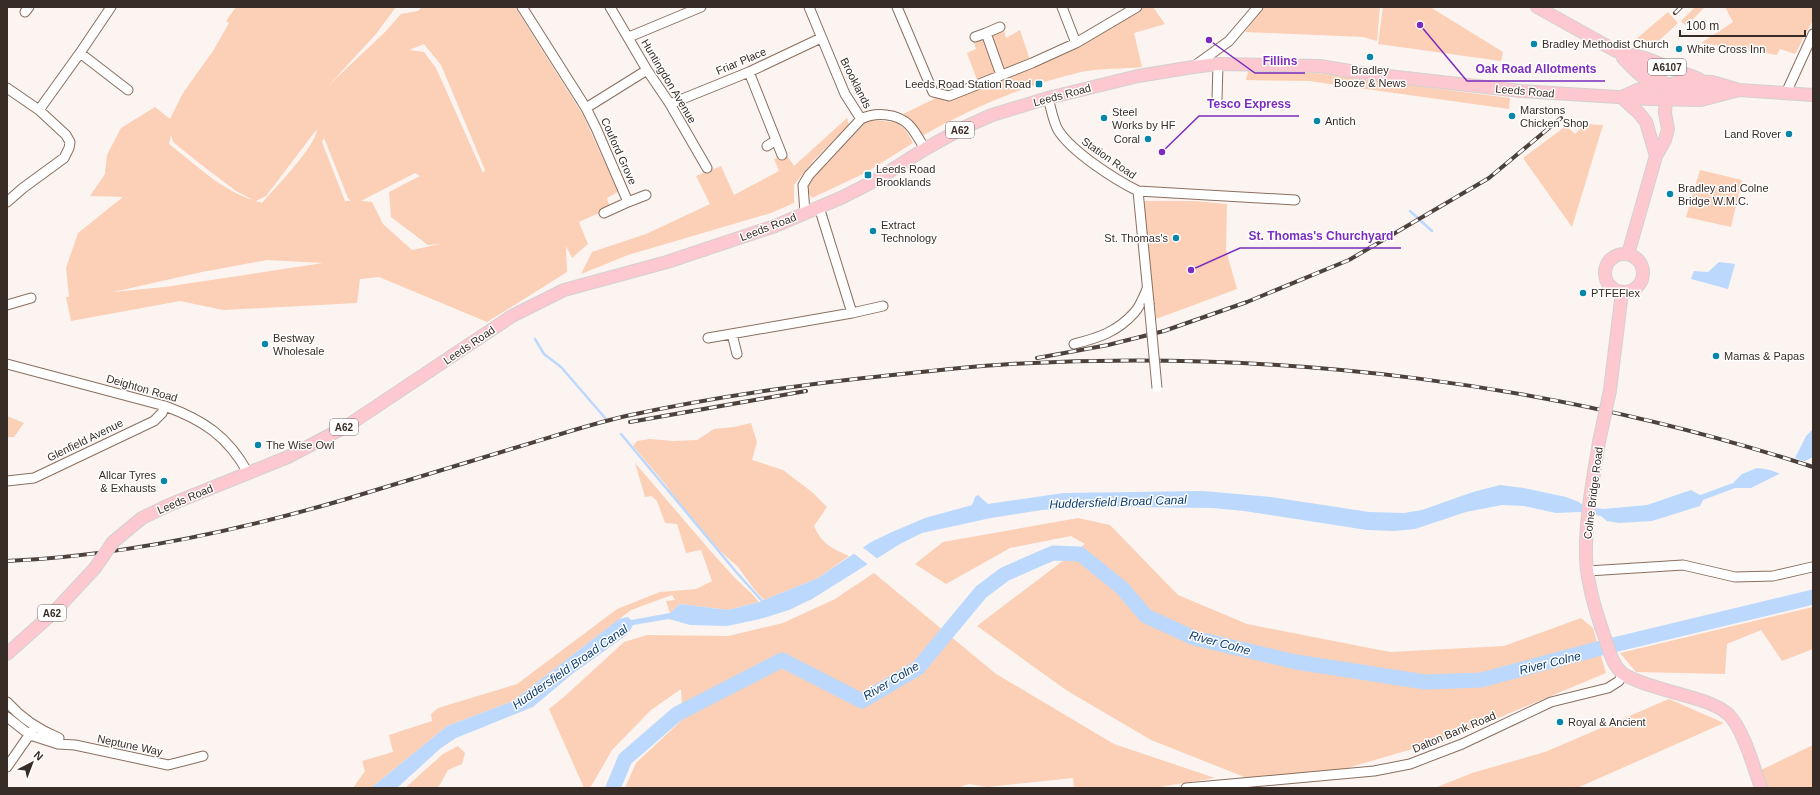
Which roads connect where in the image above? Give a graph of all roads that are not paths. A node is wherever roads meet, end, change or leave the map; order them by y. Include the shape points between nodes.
1 (111, 7) edge
2 (522, 7) edge
3 (610, 7) edge
4 (701, 7) edge
5 (809, 7) edge
6 (897, 7) edge
7 (1062, 7) edge
8 (1137, 7) edge
9 (1258, 7) edge
10 (1537, 7) edge
11 (1000, 27) dead end
12 (986, 33) junction
13 (1813, 34) edge
14 (629, 37) junction
15 (975, 37) dead end
16 (821, 38) junction
17 (1076, 43) junction
18 (1616, 51) junction
19 (80, 53) junction
20 (1630, 55) junction
21 (1218, 64) junction
22 (1193, 67) junction
23 (1634, 68) junction
24 (647, 70) junction
25 (749, 72) junction
26 (1001, 75) junction
27 (1703, 81) junction
28 (1663, 86) junction
29 (7, 88) edge
30 (128, 90) dead end
31 (1739, 90) junction
32 (1786, 93) junction
33 (1719, 94) junction
34 (1813, 95) edge
35 (1621, 97) junction
36 (1048, 98) junction
37 (1217, 100) dead end
38 (1666, 100) junction
39 (670, 104) junction
40 (586, 108) junction
41 (39, 110) junction
42 (860, 119) junction
43 (776, 140) junction
44 (767, 146) dead end
45 (925, 149) junction
46 (782, 155) dead end
47 (1656, 156) junction
48 (707, 168) dead end
49 (1138, 192) junction
50 (646, 195) dead end
51 (1295, 200) dead end
52 (7, 202) edge
53 (628, 202) junction
54 (819, 207) junction
55 (604, 213) dead end
56 (805, 213) junction
57 (1628, 254) junction
58 (1148, 288) junction
59 (1622, 292) junction
60 (31, 298) dead end
61 (7, 305) edge
62 (883, 306) dead end
63 (852, 314) junction
64 (732, 334) junction
65 (708, 338) dead end
66 (1074, 344) dead end
67 (737, 354) dead end
68 (7, 364) edge
69 (1157, 388) dead end
70 (165, 406) junction
71 (248, 473) junction
72 (7, 481) edge
73 (1812, 567) edge
74 (1588, 571) junction
75 (7, 654) edge
76 (1623, 674) junction
77 (7, 702) edge
78 (17, 713) junction
79 (7, 717) edge
80 (30, 734) junction
81 (75, 745) junction
82 (203, 756) dead end
83 (7, 767) edge
84 (1186, 788) edge
85 (1761, 788) edge

1 - 19 street
2 - 40 street, Couford Grove
3 - 14 street, Huntingdon Avenue
4 - 14 street
5 - 16 street, Brooklands
6 - 26 street via 933,92 949,96
7 - 17 street
8 - 17 street
9 - 22 street via 1229,41
10 - 18 main road, A6107
11 - 12 street
12 - 15 street
12 - 26 street
13 - 32 street
14 - 24 street, Huntingdon Avenue
16 - 25 street, Friar Place
16 - 42 street, Brooklands via 845,94
17 - 26 street
18 - 20 main road, A6107
18 - 23 main road, A6107
19 - 30 street
19 - 41 street
20 - 27 main road, A6107 via 1645,58
20 - 28 main road via 1659,78
21 - 22 main road, Leeds Road / A62
21 - 35 main road, Leeds Road / A62 via 1320,66 1521,91
21 - 37 street
22 - 36 main road, Leeds Road / A62 via 1138,76
23 - 28 main road, A6107 via 1645,78
23 - 35 main road via 1634,82
24 - 39 street, Huntingdon Avenue
24 - 40 street
25 - 39 street, Friar Place
25 - 43 street
27 - 28 main road, Leeds Road / A62
27 - 31 main road, Leeds Road / A62
28 - 33 main road, A6107
28 - 35 main road, Leeds Road / A62 via 1637,90
28 - 38 main road
29 - 41 street
31 - 32 main road, Leeds Road / A62
31 - 33 main road, Leeds Road / A62
32 - 34 main road, Leeds Road / A62
33 - 38 main road, Leeds Road / A62 via 1701,100
35 - 38 main road, Leeds Road / A62
35 - 47 main road via 1646,122
36 - 45 main road, Leeds Road / A62 via 992,115
36 - 49 street, Station Road via 1057,128 1067,143
38 - 47 main road
39 - 48 street, Huntingdon Avenue
40 - 53 street, Couford Grove
41 - 52 street via 66,135 70,142 69,148 64,158
42 - 45 street, Brooklands via 870,114 898,118 908,125
42 - 56 street via 803,185
43 - 44 street
43 - 46 street
45 - 54 main road, Leeds Road / A62 via 876,180
47 - 57 main road
49 - 51 street
49 - 58 street, Station Road
50 - 53 street
53 - 55 street, Couford Grove
54 - 56 main road, Leeds Road / A62
54 - 63 street
56 - 71 main road, Leeds Road / A62 via 775,226 666,262 564,290 512,316 347,426 288,457
57 - 59 main road via 1638,259 1643,277 1638,287
57 - 59 main road via 1614,256 1605,271 1605,277 1611,287
58 - 66 street via 1135,312 1121,326 1103,336
58 - 69 street, Station Road, bridge
59 - 74 main road, Colne Bridge Road, bridge via 1610,390 1591,493 1587,530
60 - 61 street
62 - 63 street
63 - 64 street
64 - 65 street
64 - 67 street
68 - 70 street, Deighton Road
70 - 71 street, Deighton Road via 209,426 238,455
70 - 72 street, Glenfield Avenue via 154,421 34,478
71 - 75 main road, Leeds Road / A62, bridge via 142,518 113,542 94,568 55,611
73 - 74 street via 1773,576 1743,577 1683,564
74 - 76 main road, Colne Bridge Road via 1600,623 1614,664
76 - 84 street, Dalton Bank Road via 1619,681 1608,688 1551,702 1427,758 1374,771
76 - 85 main road, Colne Bridge Road via 1706,702 1728,714 1736,723
77 - 78 street, Neptune Way
78 - 80 street, Neptune Way via 18,720 32,730
78 - 81 street, Neptune Way via 42,731
79 - 80 street, Neptune Way
80 - 81 street, Neptune Way via 58,744
80 - 83 street
81 - 82 street, Neptune Way via 168,765

